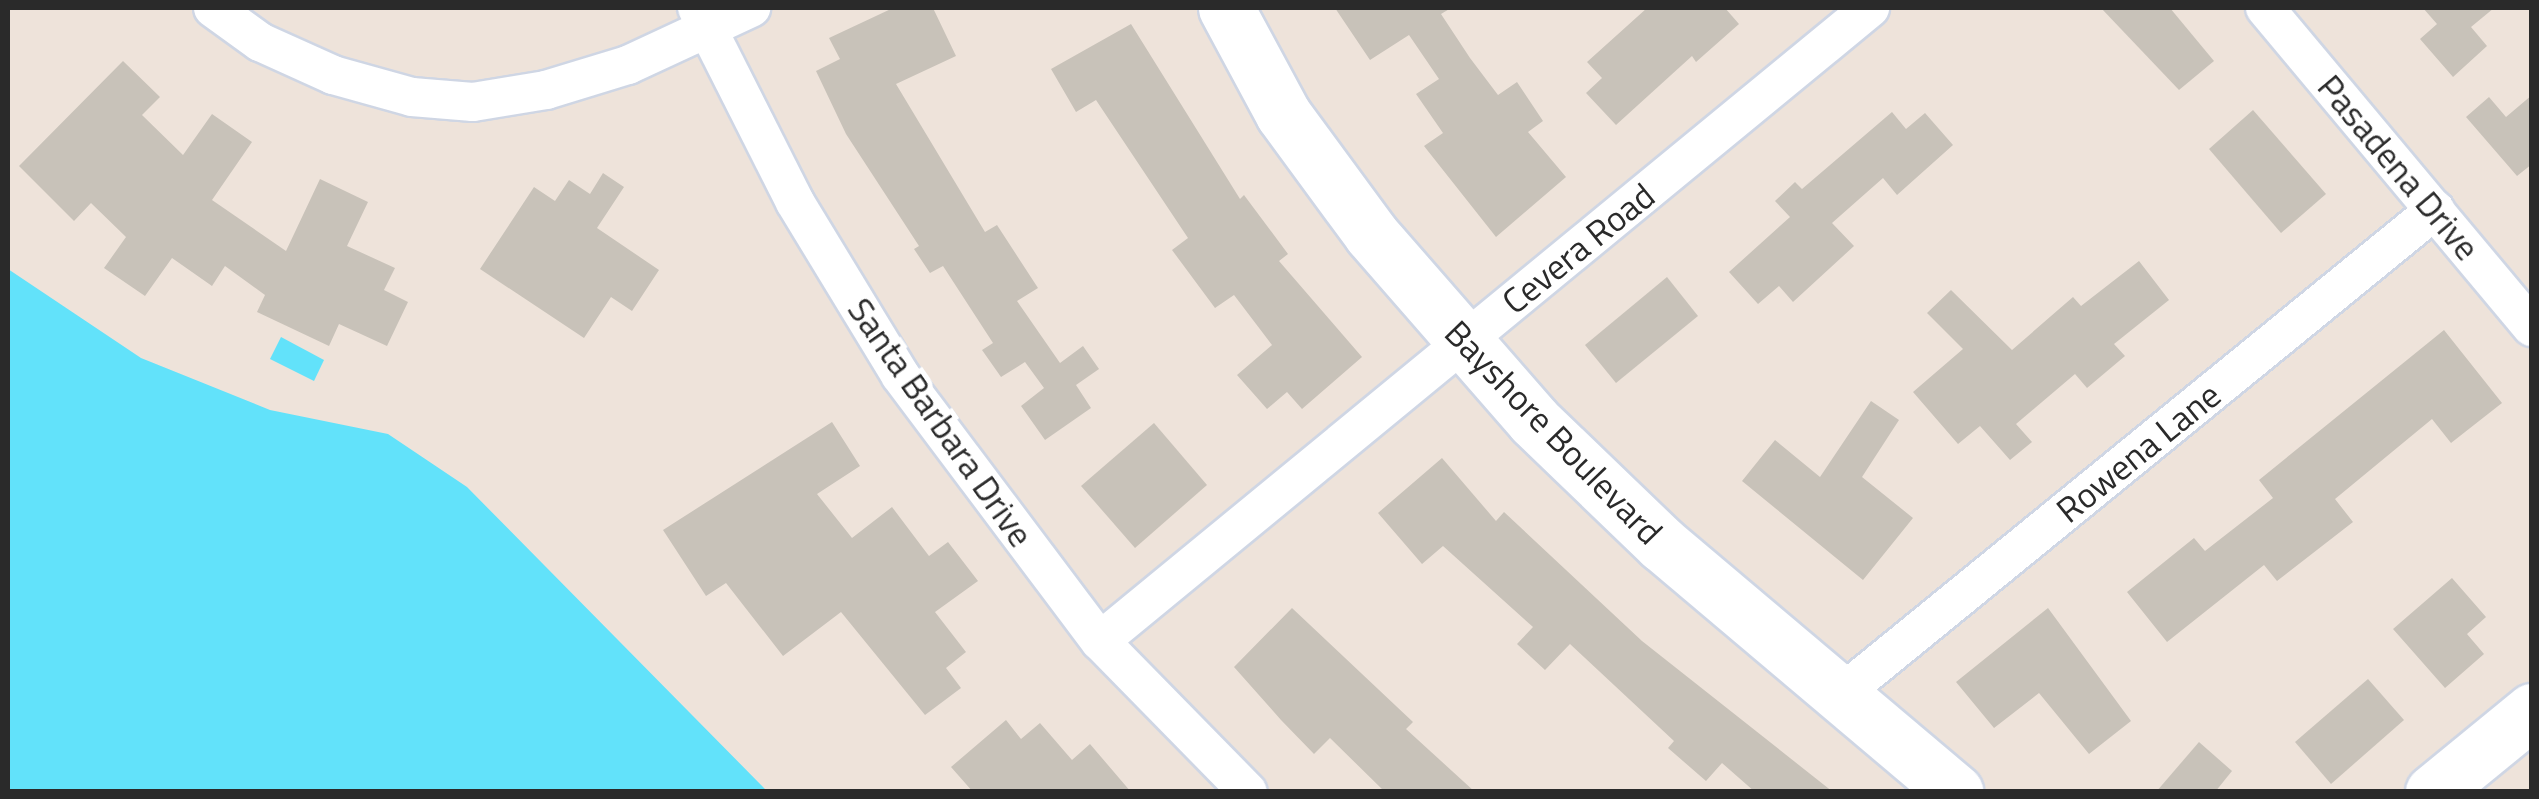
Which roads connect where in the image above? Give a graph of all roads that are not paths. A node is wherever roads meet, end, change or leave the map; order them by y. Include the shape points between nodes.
1 (213, 8) edge
2 (751, 8) edge
3 (1226, 8) edge
4 (1870, 8) edge
5 (2265, 8) edge
6 (701, 18) edge
7 (2435, 210) junction
8 (2532, 327) edge
9 (1464, 342) junction
10 (1100, 640) junction
11 (1840, 695) junction
12 (2532, 710) edge
13 (1248, 792) edge
14 (1955, 792) edge
15 (2433, 792) edge

1 - 6 street via 260,42 333,75 412,97 474,102 546,90 628,65
2 - 6 street
3 - 9 main road, Bayshore Boulevard via 1283,114 1371,234
4 - 9 street, Cevera Road
5 - 7 street, Pasadena Drive
6 - 10 street, Santa Barbara Drive via 795,202 900,375
7 - 8 street, Pasadena Drive
7 - 11 street, Rowena Lane
9 - 10 street, Cevera Road
9 - 11 main road, Bayshore Boulevard via 1600,487
10 - 13 street, Santa Barbara Drive
11 - 14 main road, Bayshore Boulevard
12 - 15 main road

